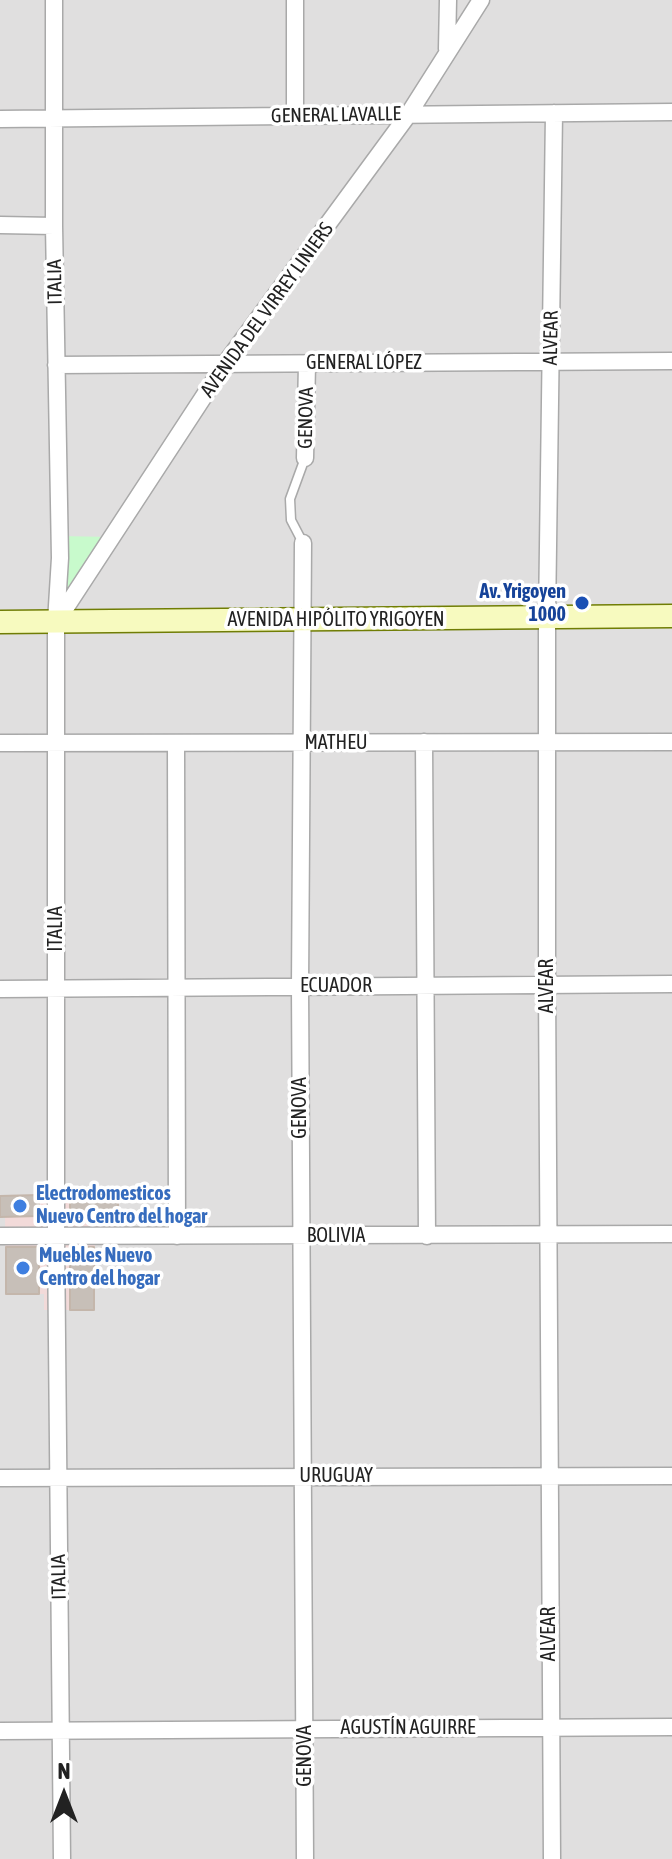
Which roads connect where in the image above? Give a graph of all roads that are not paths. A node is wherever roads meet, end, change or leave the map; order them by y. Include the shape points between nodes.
1 (54, 0) edge
2 (295, 0) edge
3 (448, 0) edge
4 (481, 0) edge
5 (447, 50) junction
6 (672, 112) edge
7 (554, 113) junction
8 (408, 115) junction
9 (295, 116) junction
10 (54, 118) junction
11 (0, 119) edge
12 (0, 225) edge
13 (54, 226) junction
14 (672, 361) edge
15 (551, 362) junction
16 (225, 364) junction
17 (307, 364) junction
18 (56, 365) junction
19 (305, 458) joint
20 (303, 543) joint
21 (672, 616) edge
22 (547, 618) junction
23 (302, 620) junction
24 (0, 622) edge
25 (56, 622) junction
26 (424, 742) junction
27 (549, 742) junction
28 (672, 742) edge
29 (0, 743) edge
30 (57, 743) junction
31 (176, 743) junction
32 (302, 743) junction
33 (547, 984) junction
34 (672, 984) edge
35 (426, 985) junction
36 (300, 986) junction
37 (178, 987) junction
38 (56, 988) junction
39 (0, 989) edge
40 (672, 1234) edge
41 (0, 1236) edge
42 (56, 1236) junction
43 (177, 1236) junction
44 (427, 1236) junction
45 (549, 1236) junction
46 (301, 1237) junction
47 (302, 1476) junction
48 (672, 1476) edge
49 (548, 1477) junction
50 (0, 1478) edge
51 (58, 1478) junction
52 (672, 1727) edge
53 (549, 1728) junction
54 (305, 1729) junction
55 (0, 1731) edge
56 (61, 1731) junction
57 (62, 1859) edge
58 (305, 1859) edge
59 (552, 1859) edge

1 - 10 street, ITALIA
2 - 9 street
3 - 5 street
4 - 5 street, AVENIDA DEL VIRREY LINIERS
5 - 8 street, AVENIDA DEL VIRREY LINIERS
6 - 7 street, GENERAL LAVALLE
7 - 8 street, GENERAL LAVALLE
7 - 15 street, ALVEAR
8 - 9 street, GENERAL LAVALLE
8 - 16 street, AVENIDA DEL VIRREY LINIERS
9 - 10 street, GENERAL LAVALLE
10 - 11 street, GENERAL LAVALLE
10 - 13 street, ITALIA
12 - 13 street
13 - 18 street, ITALIA
14 - 15 street, GENERAL LÓPEZ
15 - 17 street, GENERAL LÓPEZ
15 - 22 street, ALVEAR
16 - 17 street, GENERAL LÓPEZ
16 - 18 street, GENERAL LÓPEZ
16 - 25 street, AVENIDA DEL VIRREY LINIERS
17 - 19 street, GENOVA
18 - 25 street, ITALIA
19 - 20 lane, GENOVA via 290,499 291,520
20 - 23 street, GENOVA
21 - 22 main road, AVENIDA HIPÓLITO YRIGOYEN
22 - 23 main road, AVENIDA HIPÓLITO YRIGOYEN
22 - 27 street, ALVEAR
23 - 25 main road, AVENIDA HIPÓLITO YRIGOYEN
23 - 32 street, GENOVA
24 - 25 main road, AVENIDA HIPÓLITO YRIGOYEN
25 - 30 street, ITALIA
26 - 27 street, MATHEU
26 - 32 street, MATHEU
26 - 35 street
27 - 28 street, MATHEU
27 - 33 street, ALVEAR
29 - 30 street, MATHEU
30 - 31 street, MATHEU
30 - 38 street, ITALIA
31 - 32 street, MATHEU
31 - 37 street
32 - 36 street, GENOVA
33 - 34 street, ECUADOR
33 - 35 street, ECUADOR
33 - 45 street, ALVEAR
35 - 36 street, ECUADOR
35 - 44 street
36 - 37 street, ECUADOR
36 - 46 street, GENOVA
37 - 38 street, ECUADOR
37 - 43 street
38 - 39 street, ECUADOR
38 - 42 street, ITALIA
40 - 45 street, BOLIVIA
41 - 42 street, BOLIVIA
42 - 43 street, BOLIVIA
42 - 51 street, ITALIA
43 - 46 street, BOLIVIA
44 - 45 street, BOLIVIA
44 - 46 street, BOLIVIA
45 - 49 street, ALVEAR
46 - 47 street, GENOVA
47 - 49 street, URUGUAY
47 - 51 street, URUGUAY
47 - 54 street, GENOVA
48 - 49 street, URUGUAY
49 - 53 street, ALVEAR
50 - 51 street, URUGUAY
51 - 56 street, ITALIA
52 - 53 street, AGUSTÍN AGUIRRE
53 - 54 street, AGUSTÍN AGUIRRE
53 - 59 street, ALVEAR
54 - 56 street, AGUSTÍN AGUIRRE
54 - 58 street, GENOVA
55 - 56 street, AGUSTÍN AGUIRRE
56 - 57 street, ITALIA

